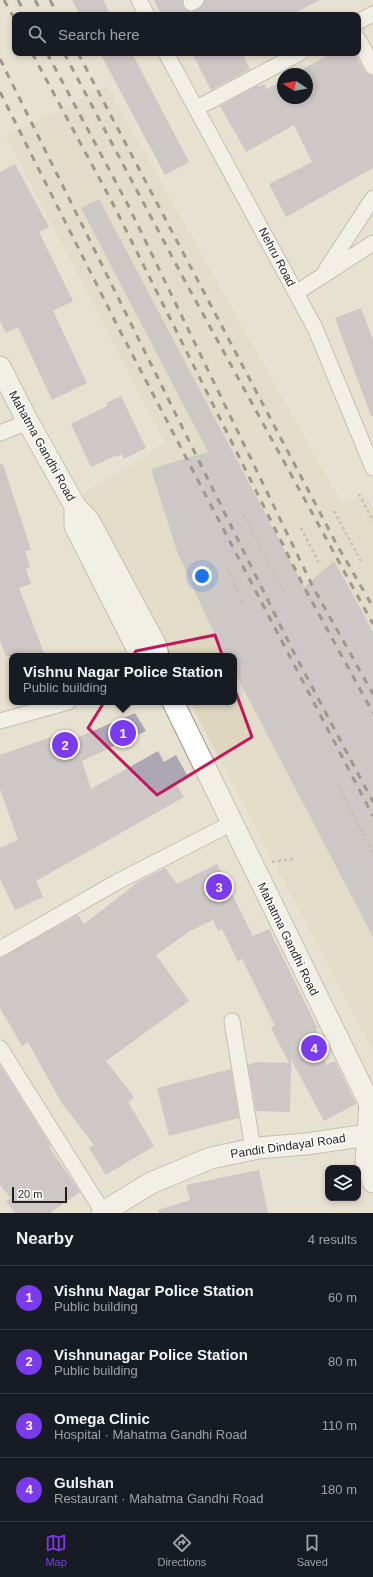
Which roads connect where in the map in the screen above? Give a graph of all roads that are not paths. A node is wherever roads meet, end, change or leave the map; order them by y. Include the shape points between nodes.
1 (139, 0) edge
2 (145, 12) edge
3 (373, 14) edge
4 (361, 20) edge
5 (361, 44) edge
6 (168, 56) edge
7 (294, 56) edge
8 (373, 67) edge
9 (197, 108) junction
10 (373, 198) edge
11 (373, 243) edge
12 (324, 274) junction
13 (296, 293) junction
14 (0, 367) edge
15 (28, 422) junction
16 (0, 433) edge
17 (373, 468) edge
18 (75, 506) junction
19 (138, 653) edge
20 (157, 653) edge
21 (57, 705) edge
22 (174, 705) edge
23 (0, 721) edge
24 (232, 823) junction
25 (0, 950) edge
26 (232, 1021) dead end
27 (0, 1048) edge
28 (370, 1137) edge
29 (254, 1149) junction
30 (373, 1182) edge
31 (102, 1212) edge

1 - 2 street
3 - 4 street
5 - 8 street
6 - 9 street, Nehru Road
7 - 9 street
9 - 13 street, Nehru Road
10 - 12 street
11 - 12 street
12 - 13 street
13 - 17 street, Nehru Road via 315,328
14 - 15 street, Mahatma Gandhi Road
15 - 16 street
15 - 18 street, Mahatma Gandhi Road
18 - 19 street, Mahatma Gandhi Road via 75,526
18 - 20 street via 89,521
21 - 23 street
22 - 24 street, Mahatma Gandhi Road
24 - 25 street via 116,882
24 - 28 street, Mahatma Gandhi Road via 370,1104
26 - 29 street
27 - 31 street
28 - 29 street, Pandit Dindayal Road
28 - 30 street, Mahatma Gandhi Road via 366,1162
29 - 31 street, Pandit Dindayal Road via 211,1158 151,1184

